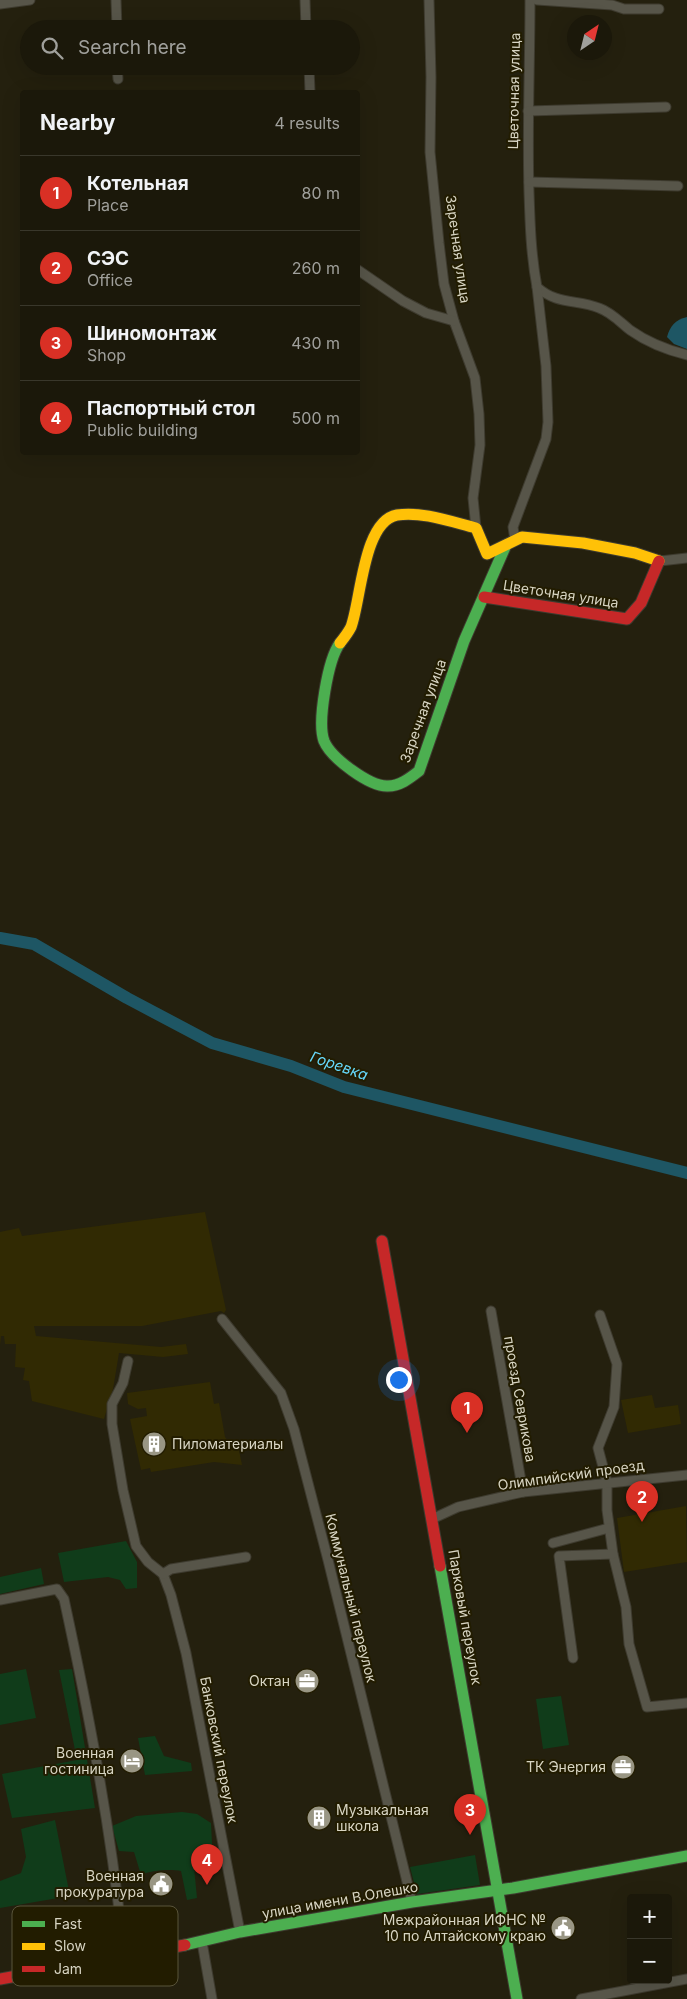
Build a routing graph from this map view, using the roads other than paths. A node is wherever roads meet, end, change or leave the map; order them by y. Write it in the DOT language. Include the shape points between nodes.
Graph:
graph roads {
  1 [pos="30,0"];
  2 [pos="116,0"];
  3 [pos="305,0"];
  4 [pos="429,0"];
  5 [pos="530,0"];
  6 [pos="537,0"];
  7 [pos="0,4"];
  8 [pos="659,9"];
  9 [pos="116,20"];
  10 [pos="306,20"];
  11 [pos="118,75"];
  12 [pos="309,75"];
  13 [pos="118,79"];
  14 [pos="310,90"];
  15 [pos="666,107"];
  16 [pos="528,111"];
  17 [pos="529,182"];
  18 [pos="678,186"];
  19 [pos="360,271"];
  20 [pos="536,287"];
  21 [pos="454,321"];
  22 [pos="687,355"];
  23 [pos="476,528"];
  24 [pos="511,542"];
  25 [pos="687,558"];
  26 [pos="660,561"];
  27 [pos="484,597"];
  28 [pos="382,1242"];
  29 [pos="491,1311"];
  30 [pos="600,1314"];
  31 [pos="222,1319"];
  32 [pos="128,1361"];
  33 [pos="687,1475"];
  34 [pos="607,1482"];
  35 [pos="523,1492"];
  36 [pos="432,1519"];
  37 [pos="609,1528"];
  38 [pos="554,1543"];
  39 [pos="613,1554"];
  40 [pos="246,1557"];
  41 [pos="163,1574"];
  42 [pos="0,1600"];
  43 [pos="573,1658"];
  44 [pos="687,1703"];
  45 [pos="687,1856"];
  46 [pos="498,1890"];
  47 [pos="412,1902"];
  48 [pos="118,1906"];
  49 [pos="240,1932"];
  50 [pos="202,1942"];
  51 [pos="178,1946"];
  52 [pos="687,1979"];
  53 [pos="212,1999"];
  54 [pos="516,1999"];
  55 [pos="581,1999"];
  1 -- 7 [label="street"];
  2 -- 9 [label="street"];
  3 -- 10 [label="street"];
  4 -- 21 [label="street, Заречная улица" via="430,152 444,284"];
  5 -- 16 [label="street, Цветочная улица"];
  6 -- 8 [label="street" via="612,5 624,9"];
  11 -- 13 [label="street"];
  12 -- 14 [label="street"];
  15 -- 16 [label="street"];
  16 -- 17 [label="street, Цветочная улица"];
  17 -- 18 [label="street"];
  17 -- 20 [label="street, Цветочная улица" via="531,256"];
  19 -- 21 [label="street" via="403,301 426,313"];
  20 -- 22 [label="street" via="555,299 596,306 638,336 669,351"];
  20 -- 24 [label="street, Цветочная улица" via="546,366 548,422 546,439 513,527"];
  21 -- 23 [label="street, Заречная улица" via="476,378 480,445 474,486"];
  23 -- 24 [label="street" via="487,554"];
  23 -- 27 [label="street, Заречная улица" via="415,516 393,516 378,528 349,630 335,650 322,732 326,748 373,784 388,787 406,782 419,771 464,641"];
  24 -- 26 [label="street" via="522,537 583,543"];
  24 -- 27 [label="street, Заречная улица"];
  25 -- 26 [label="street"];
  26 -- 27 [label="street, Цветочная улица" via="641,603 627,619"];
  28 -- 36 [label="street, Парковый переулок"];
  29 -- 35 [label="street, проезд Севрикова"];
  30 -- 34 [label="street" via="617,1364 614,1407 598,1448"];
  31 -- 47 [label="street, Коммунальный переулок" via="281,1393 294,1429"];
  32 -- 41 [label="street, Банковский переулок" via="123,1383 112,1404 122,1490 136,1546"];
  33 -- 34 [label="street, Олимпийский проезд"];
  34 -- 35 [label="street, Олимпийский проезд"];
  34 -- 37 [label="street"];
  35 -- 36 [label="street, Олимпийский проезд" via="458,1508"];
  36 -- 46 [label="street, Парковый переулок"];
  37 -- 38 [label="street"];
  37 -- 39 [label="street"];
  39 -- 43 [label="street" via="559,1556"];
  39 -- 44 [label="street" via="626,1607 629,1644 647,1707"];
  40 -- 41 [label="street" via="170,1569"];
  41 -- 49 [label="street, Банковский переулок" via="186,1653"];
  42 -- 48 [label="street" via="57,1589 64,1599"];
  45 -- 46 [label="street, улица имени В.Олешко"];
  46 -- 47 [label="street, улица имени В.Олешко"];
  46 -- 54 [label="street, Парковый переулок"];
  47 -- 49 [label="street, улица имени В.Олешко"];
  49 -- 50 [label="street, улица имени В.Олешко"];
  50 -- 51 [label="street, улица имени В.Олешко"];
  50 -- 53 [label="street"];
  52 -- 55 [label="street"];
}
